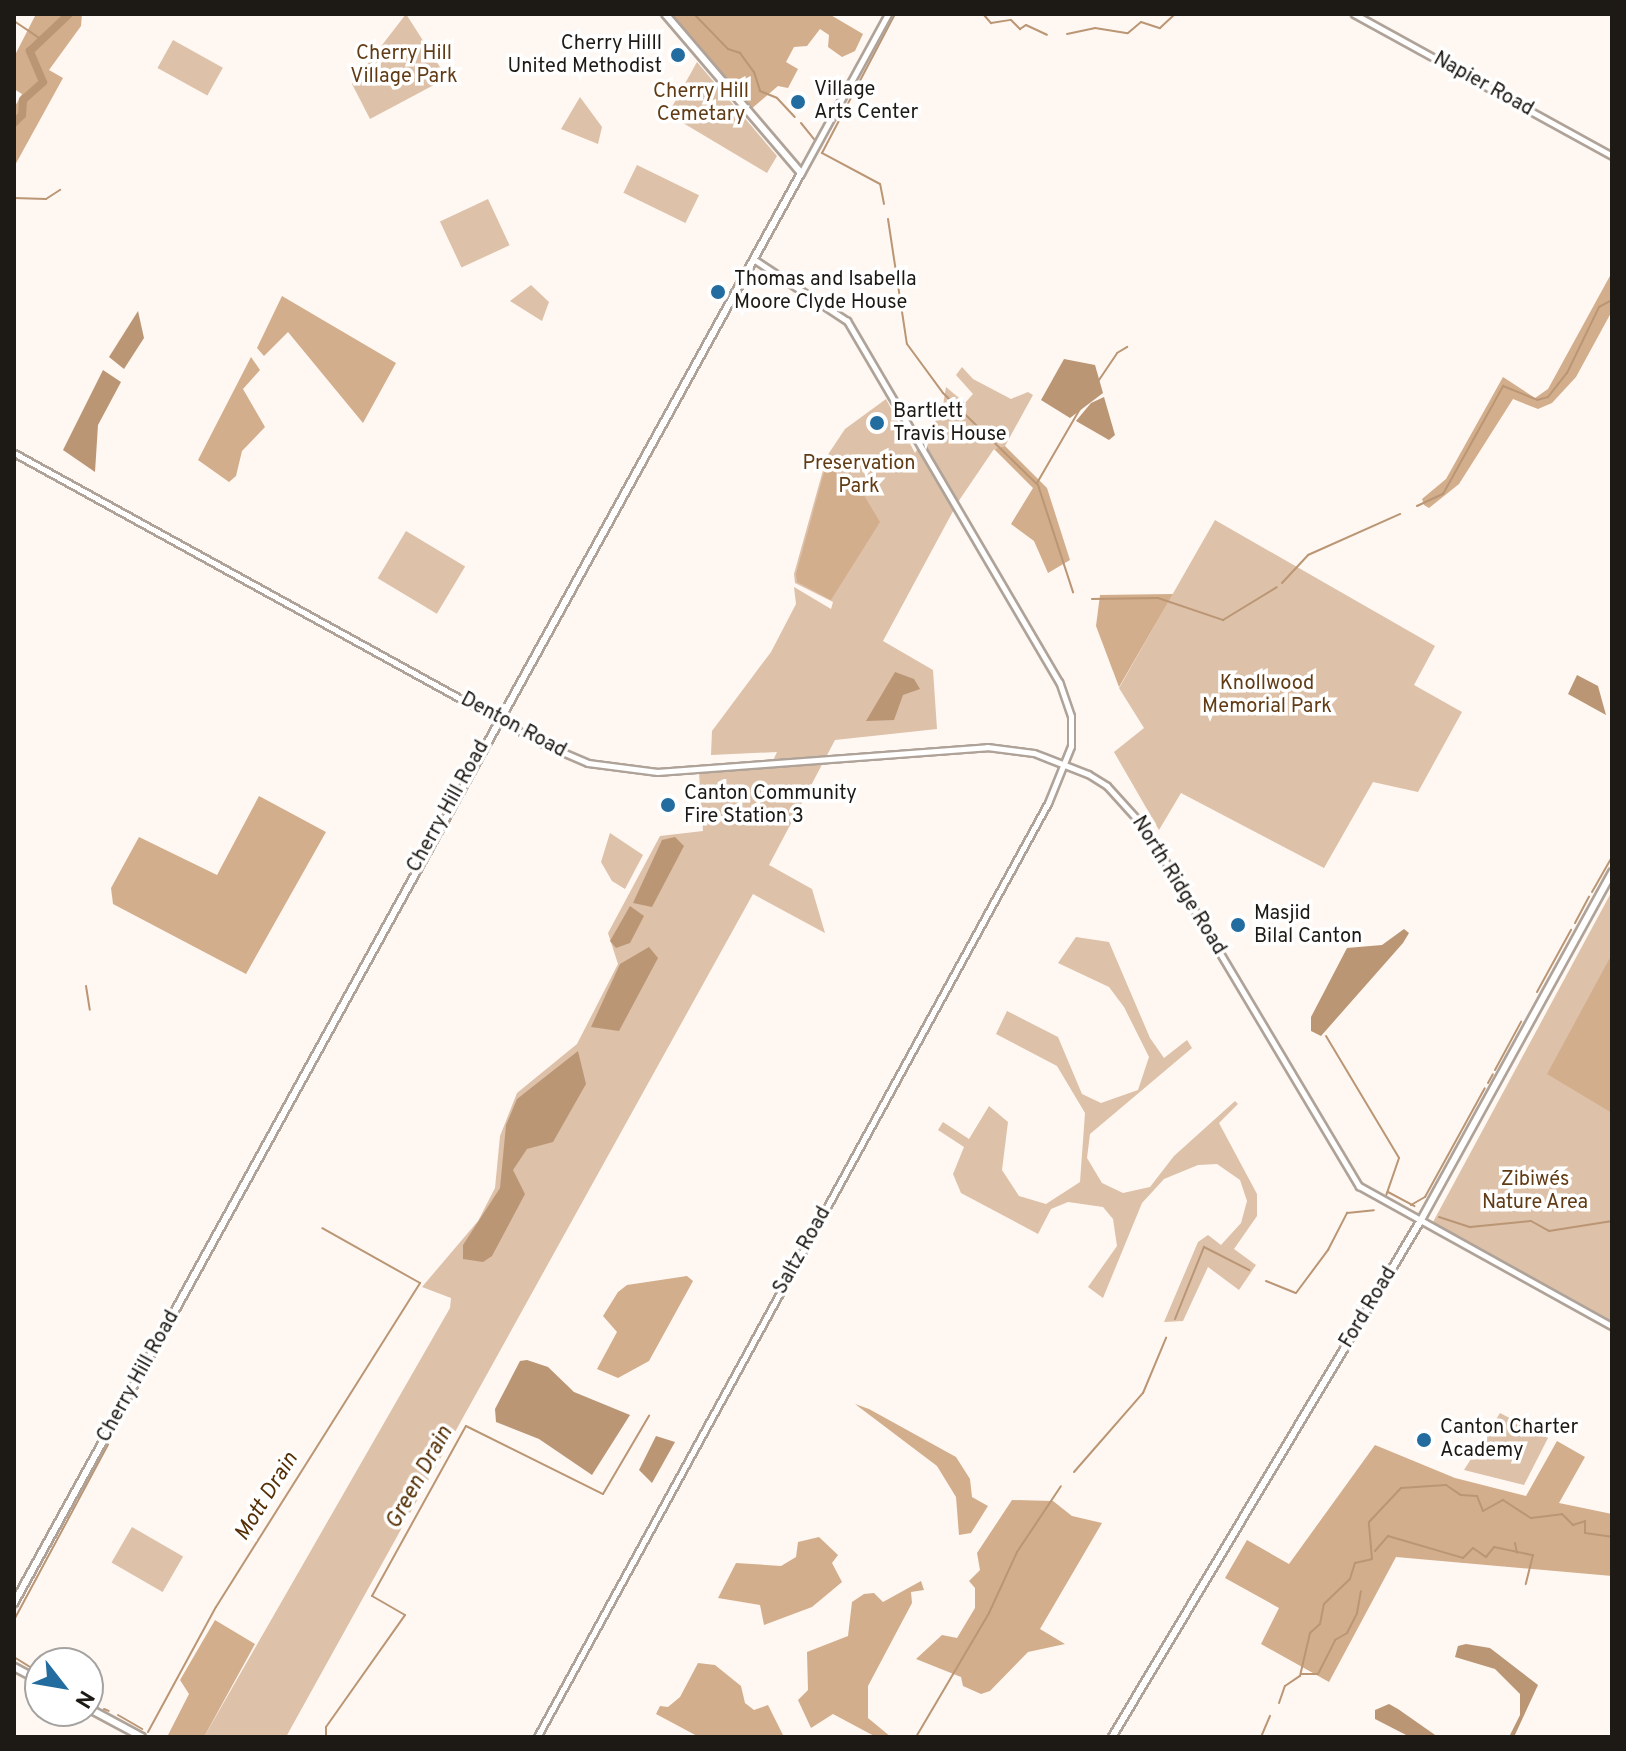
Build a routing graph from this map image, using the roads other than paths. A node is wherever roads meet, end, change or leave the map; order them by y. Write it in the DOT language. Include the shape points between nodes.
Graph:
graph roads {
  1 [pos="665,14"];
  2 [pos="888,14"];
  3 [pos="1354,14"];
  4 [pos="1612,156"];
  5 [pos="801,173"];
  6 [pos="755,260"];
  7 [pos="14,453"];
  8 [pos="498,719"];
  9 [pos="1068,765"];
  10 [pos="1612,872"];
  11 [pos="1421,1220"];
  12 [pos="1612,1326"];
  13 [pos="14,1603"];
  14 [pos="104,1717"];
  15 [pos="142,1737"];
  16 [pos="537,1737"];
  17 [pos="1112,1737"];
  1 -- 5 [label="main road"];
  2 -- 5 [label="street, Cherry Hill Road"];
  3 -- 4 [label="street, Napier Road"];
  5 -- 6 [label="main road, Cherry Hill Road"];
  6 -- 8 [label="main road, Cherry Hill Road"];
  6 -- 9 [label="street" via="847,321 1064,690 1072,726"];
  7 -- 8 [label="street, Denton Road"];
  8 -- 9 [label="street, Denton Road" via="576,759 633,771 975,747 1019,750"];
  8 -- 13 [label="main road, Cherry Hill Road"];
  9 -- 11 [label="street, North Ridge Road" via="1107,786 1146,829 1359,1186"];
  9 -- 16 [label="street, Saltz Road"];
  10 -- 11 [label="main road, Ford Road"];
  11 -- 12 [label="street, North Ridge Road"];
  11 -- 17 [label="main road, Ford Road"];
  14 -- 15 [label="main road"];
}
